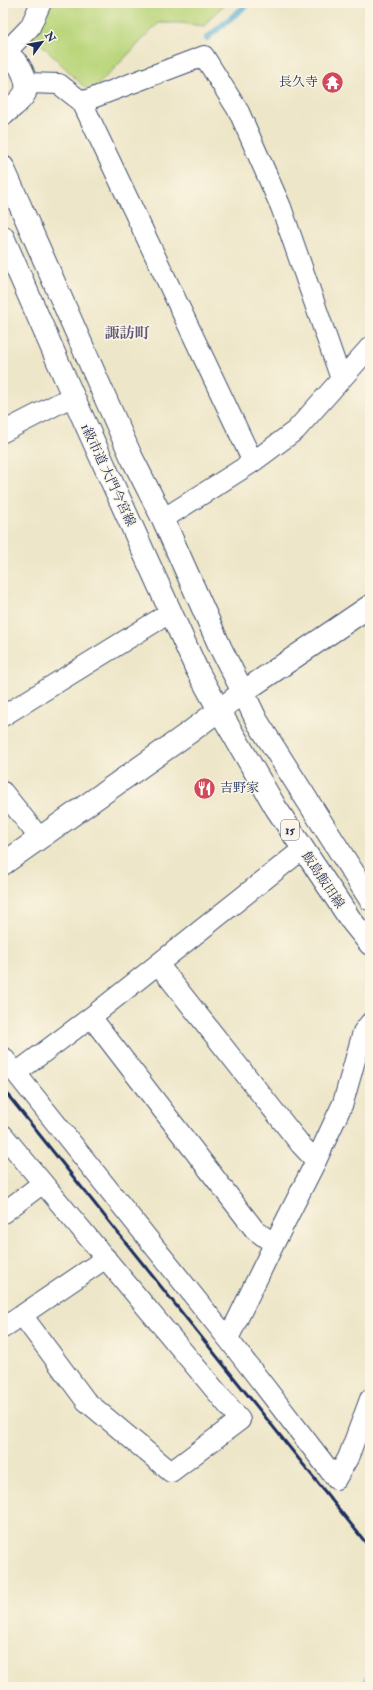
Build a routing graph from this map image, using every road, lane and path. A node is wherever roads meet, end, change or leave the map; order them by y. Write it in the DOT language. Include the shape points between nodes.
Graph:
graph roads {
  1 [pos="41,3"];
  2 [pos="3,56"];
  3 [pos="26,83"];
  4 [pos="82,102"];
  5 [pos="3,115"];
  6 [pos="3,167"];
  7 [pos="3,237"];
  8 [pos="370,347"];
  9 [pos="341,379"];
  10 [pos="73,396"];
  11 [pos="3,432"];
  12 [pos="253,462"];
  13 [pos="163,519"];
  14 [pos="370,606"];
  15 [pos="171,612"];
  16 [pos="243,692"];
  17 [pos="219,710"];
  18 [pos="3,716"];
  19 [pos="3,792"];
  20 [pos="39,837"];
  21 [pos="303,849"];
  22 [pos="3,864"];
  23 [pos="370,899"];
  24 [pos="370,944"];
  25 [pos="158,964"];
  26 [pos="91,1017"];
  27 [pos="370,1022"];
  28 [pos="3,1056"];
  29 [pos="16,1073"];
  30 [pos="3,1135"];
  31 [pos="316,1161"];
  32 [pos="43,1183"];
  33 [pos="3,1213"];
  34 [pos="274,1244"];
  35 [pos="106,1258"];
  36 [pos="22,1315"];
  37 [pos="3,1328"];
  38 [pos="228,1339"];
  39 [pos="370,1399"];
  1 -- 2 [label="street" via="30,27"];
  2 -- 3 [label="street" via="15,62"];
  3 -- 4 [label="street" via="59,84"];
  3 -- 5 [label="street" via="26,92 18,103"];
  4 -- 9 [label="street" via="204,56 239,112 281,208"];
  4 -- 12 [label="street"];
  6 -- 13 [label="street" via="131,456"];
  7 -- 10 [label="street, 1級市道 大門今宮線"];
  8 -- 9 [label="street"];
  9 -- 12 [label="street" via="296,430"];
  10 -- 11 [label="street"];
  10 -- 15 [label="street, 1級市道 大門今宮線"];
  12 -- 13 [label="street"];
  13 -- 16 [label="street"];
  14 -- 16 [label="street"];
  15 -- 17 [label="street, 1級市道 大門今宮線" via="196,668"];
  15 -- 18 [label="street"];
  16 -- 17 [label="street"];
  16 -- 23 [label="street, 15" via="256,721"];
  17 -- 20 [label="street"];
  17 -- 21 [label="street, 飯島飯田線 / 15"];
  19 -- 20 [label="street"];
  20 -- 22 [label="street"];
  21 -- 24 [label="street, 飯島飯田線 / 15"];
  21 -- 25 [label="street"];
  25 -- 26 [label="street"];
  25 -- 31 [label="street" via="301,1146"];
  26 -- 29 [label="street"];
  26 -- 34 [label="street" via="255,1230"];
  27 -- 31 [label="street" via="363,1032 343,1103"];
  28 -- 29 [label="street"];
  29 -- 38 [label="street"];
  30 -- 32 [label="street"];
  31 -- 34 [label="street"];
  32 -- 33 [label="street"];
  32 -- 35 [label="street"];
  34 -- 38 [label="street"];
  35 -- 36 [label="street"];
  35 -- 36 [label="street" via="240,1420 171,1472 86,1401"];
  36 -- 37 [label="street"];
  38 -- 39 [label="street" via="336,1479 348,1458"];
}
